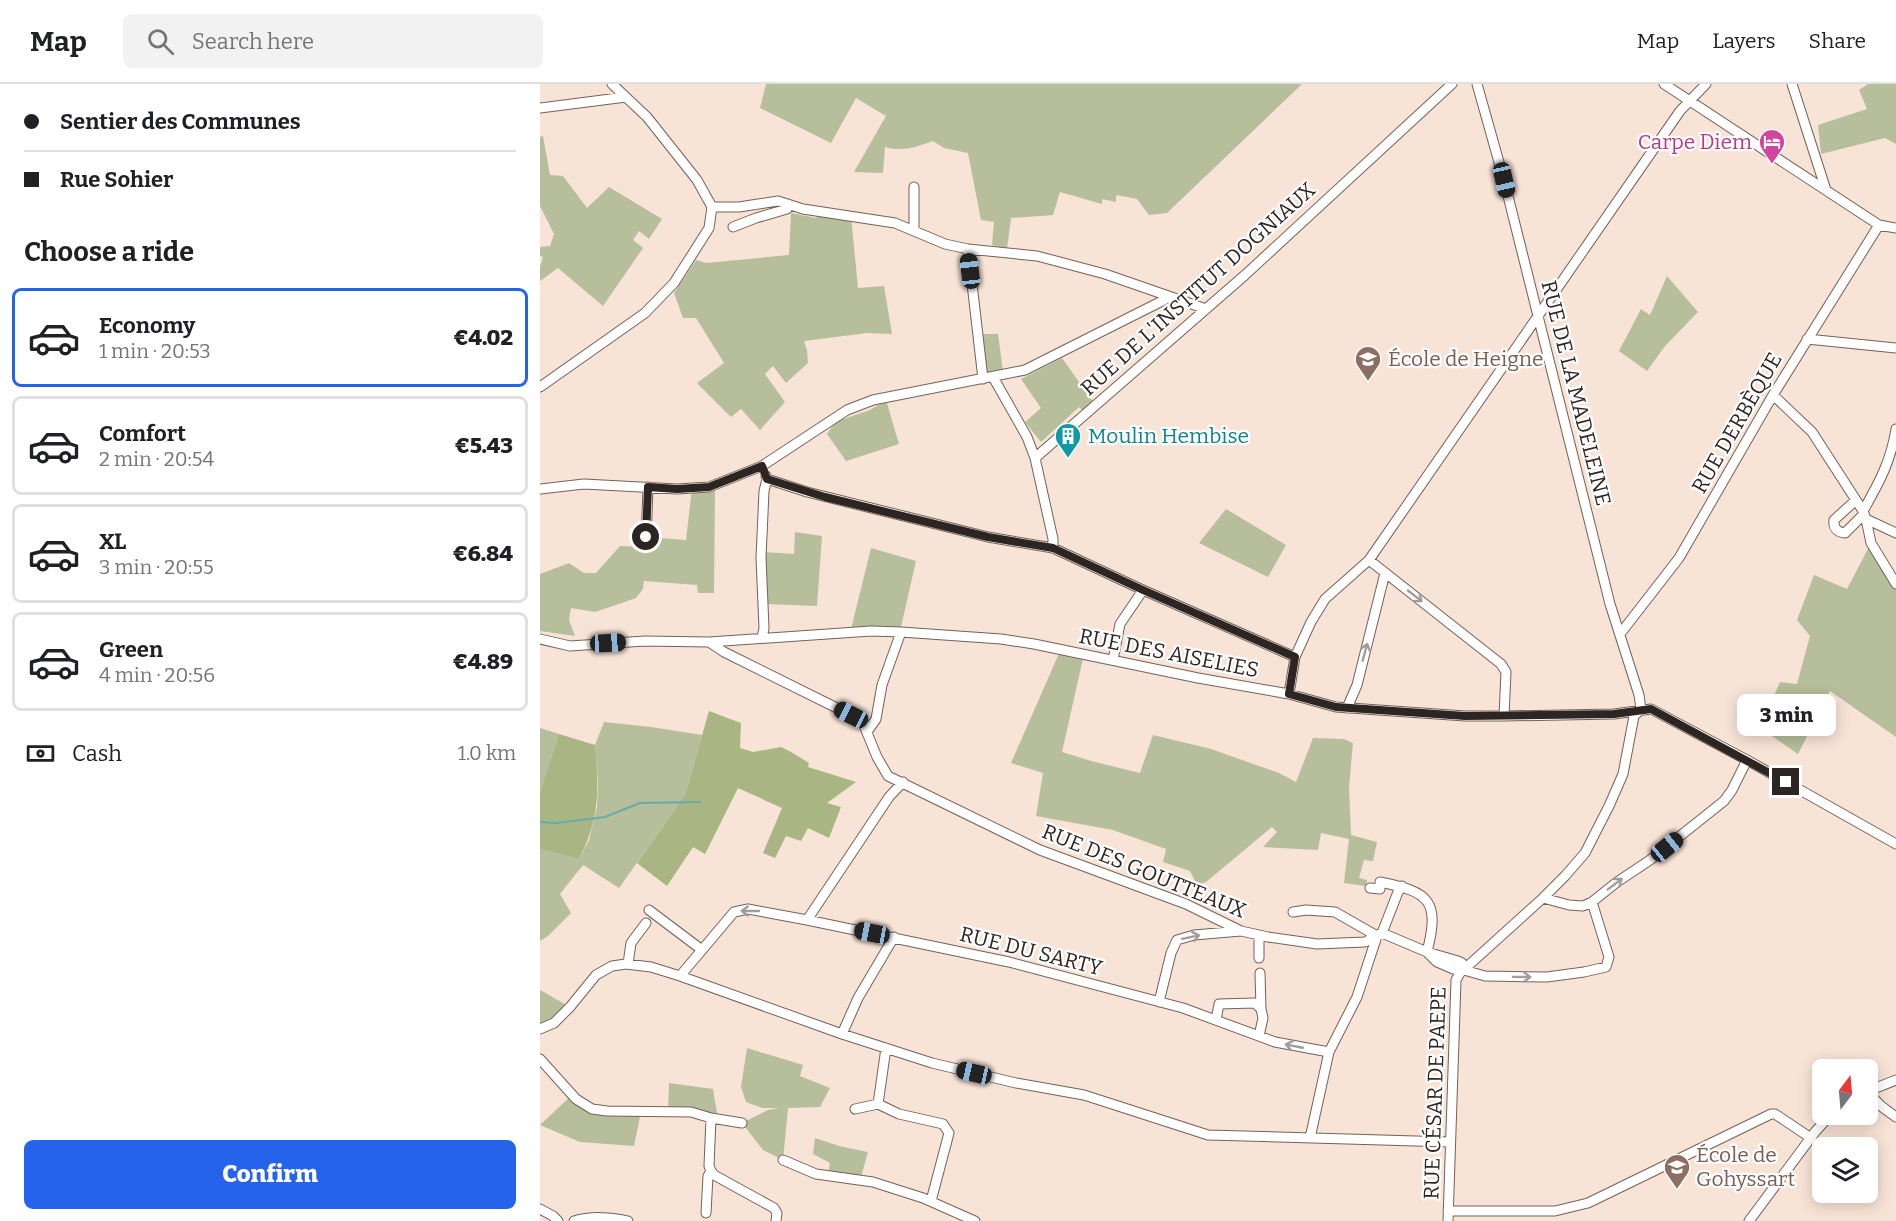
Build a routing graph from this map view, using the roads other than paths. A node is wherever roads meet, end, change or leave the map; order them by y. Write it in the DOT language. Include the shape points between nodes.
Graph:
graph roads {
  1 [pos="612,84"];
  2 [pos="1452,84"];
  3 [pos="1477,84"];
  4 [pos="1664,84"];
  5 [pos="1706,84"];
  6 [pos="1792,84"];
  7 [pos="626,97"];
  8 [pos="1691,102"];
  9 [pos="540,108"];
  10 [pos="914,187"];
  11 [pos="1826,190"];
  12 [pos="788,204"];
  13 [pos="712,207"];
  14 [pos="1879,225"];
  15 [pos="733,227"];
  16 [pos="1896,228"];
  17 [pos="914,230"];
  18 [pos="968,249"];
  19 [pos="1170,297"];
  20 [pos="1206,309"];
  21 [pos="1538,317"];
  22 [pos="1808,339"];
  23 [pos="1896,348"];
  24 [pos="988,378"];
  25 [pos="540,387"];
  26 [pos="1773,395"];
  27 [pos="1896,429"];
  28 [pos="1035,458"];
  29 [pos="762,466"];
  30 [pos="767,479"];
  31 [pos="648,487"];
  32 [pos="540,489"];
  33 [pos="1856,500"];
  34 [pos="1864,515"];
  35 [pos="1896,533"];
  36 [pos="645,542"];
  37 [pos="1053,548"];
  38 [pos="1369,560"];
  39 [pos="1385,573"];
  40 [pos="1896,584"];
  41 [pos="1143,590"];
  42 [pos="901,632"];
  43 [pos="1620,634"];
  44 [pos="762,638"];
  45 [pos="540,639"];
  46 [pos="709,642"];
  47 [pos="1295,657"];
  48 [pos="1113,660"];
  49 [pos="1289,694"];
  50 [pos="1347,708"];
  51 [pos="1641,709"];
  52 [pos="1504,716"];
  53 [pos="867,732"];
  54 [pos="1747,760"];
  55 [pos="903,782"];
  56 [pos="1896,844"];
  57 [pos="1402,886"];
  58 [pos="1370,888"];
  59 [pos="1544,898"];
  60 [pos="1592,902"];
  61 [pos="649,910"];
  62 [pos="1293,912"];
  63 [pos="807,920"];
  64 [pos="646,922"];
  65 [pos="1241,931"];
  66 [pos="1259,935"];
  67 [pos="1380,935"];
  68 [pos="894,937"];
  69 [pos="702,950"];
  70 [pos="1427,952"];
  71 [pos="1259,958"];
  72 [pos="628,964"];
  73 [pos="1464,970"];
  74 [pos="1260,973"];
  75 [pos="680,976"];
  76 [pos="1159,1002"];
  77 [pos="1262,1009"];
  78 [pos="1216,1020"];
  79 [pos="540,1029"];
  80 [pos="842,1034"];
  81 [pos="1259,1036"];
  82 [pos="886,1048"];
  83 [pos="1329,1052"];
  84 [pos="540,1059"];
  85 [pos="1896,1080"];
  86 [pos="1878,1088"];
  87 [pos="878,1104"];
  88 [pos="1878,1104"];
  89 [pos="855,1109"];
  90 [pos="1896,1117"];
  91 [pos="711,1118"];
  92 [pos="742,1123"];
  93 [pos="1822,1125"];
  94 [pos="1310,1138"];
  95 [pos="1811,1138"];
  96 [pos="1450,1142"];
  97 [pos="783,1160"];
  98 [pos="711,1171"];
  99 [pos="931,1201"];
  100 [pos="540,1209"];
  101 [pos="706,1213"];
  102 [pos="1448,1216"];
  103 [pos="558,1221"];
  104 [pos="574,1221"];
  105 [pos="628,1221"];
  106 [pos="777,1221"];
  107 [pos="975,1221"];
  108 [pos="1749,1221"];
  1 -- 7 [label="street"];
  2 -- 20 [label="street, RUE DE L'INSTITUT DOGNIAUX"];
  3 -- 21 [label="street, RUE DE LA MADELEINE"];
  4 -- 8 [label="street"];
  5 -- 8 [label="street"];
  6 -- 11 [label="street"];
  7 -- 9 [label="street"];
  7 -- 13 [label="street" via="697,180"];
  8 -- 11 [label="street"];
  8 -- 21 [label="street" via="1680,111"];
  10 -- 17 [label="street"];
  11 -- 14 [label="street"];
  12 -- 13 [label="street" via="778,201"];
  12 -- 15 [label="street" via="787,209"];
  12 -- 17 [label="street" via="895,223"];
  13 -- 25 [label="street" via="710,224 698,249 674,283 645,313"];
  14 -- 16 [label="street"];
  14 -- 22 [label="street, RUE DERBÈQUE"];
  17 -- 18 [label="street"];
  18 -- 19 [label="street" via="1041,257"];
  18 -- 24 [label="street"];
  19 -- 20 [label="street"];
  19 -- 24 [label="street" via="1025,370"];
  20 -- 28 [label="street, RUE DE L'INSTITUT DOGNIAUX"];
  21 -- 38 [label="street"];
  21 -- 43 [label="street, RUE DE LA MADELEINE"];
  22 -- 23 [label="street"];
  22 -- 26 [label="street, RUE DERBÈQUE"];
  24 -- 28 [label="street" via="1027,437"];
  24 -- 29 [label="street" via="873,400 847,410"];
  26 -- 33 [label="street" via="1812,432"];
  26 -- 43 [label="street, RUE DERBÈQUE" via="1679,558"];
  27 -- 34 [label="street" via="1893,451"];
  28 -- 37 [label="street"];
  29 -- 30 [label="street"];
  29 -- 31 [label="street" via="709,487"];
  30 -- 37 [label="street" via="964,531"];
  30 -- 44 [label="street" via="761,558"];
  31 -- 32 [label="street" via="584,484"];
  31 -- 36 [label="street"];
  33 -- 34 [label="street"];
  33 -- 34 [label="street" via="1834,520 1836,529 1845,533"];
  34 -- 35 [label="street"];
  34 -- 40 [label="street" via="1871,543"];
  37 -- 41 [label="street"];
  38 -- 39 [label="street"];
  38 -- 47 [label="street" via="1324,599"];
  50 -- 39 [label="street, one-way" via="1357,685"];
  39 -- 52 [label="street, one-way" via="1501,663 1506,672"];
  41 -- 47 [label="street"];
  41 -- 48 [label="street" via="1120,624"];
  42 -- 44 [label="street, RUE DES AISELIES"];
  42 -- 48 [label="street, RUE DES AISELIES" via="1001,639"];
  42 -- 53 [label="street" via="882,685 876,719"];
  43 -- 51 [label="street, RUE DE LA MADELEINE"];
  44 -- 46 [label="street, RUE DES AISELIES"];
  45 -- 46 [label="street, RUE DES AISELIES" via="570,646"];
  46 -- 53 [label="street" via="851,715 863,723"];
  47 -- 49 [label="street"];
  48 -- 49 [label="street, RUE DES AISELIES"];
  49 -- 50 [label="street, RUE DES AISELIES"];
  50 -- 52 [label="street, RUE DES AISELIES"];
  51 -- 52 [label="street, RUE DES AISELIES" via="1614,714"];
  51 -- 54 [label="street" via="1663,714"];
  51 -- 59 [label="street, RUE CÉSAR DE PAEPE" via="1634,716 1623,774 1594,837 1580,859"];
  53 -- 55 [label="street, RUE DES GOUTTEAUX" via="888,776"];
  54 -- 56 [label="street"];
  60 -- 54 [label="street, one-way" via="1724,801"];
  55 -- 63 [label="street"];
  55 -- 65 [label="street, RUE DES GOUTTEAUX" via="1040,850 1186,904"];
  57 -- 58 [label="street" via="1380,882 1380,889"];
  57 -- 67 [label="street"];
  57 -- 70 [label="street" via="1430,904 1433,916"];
  59 -- 60 [label="street" via="1569,905"];
  59 -- 73 [label="street, RUE CÉSAR DE PAEPE"];
  73 -- 60 [label="street, one-way" via="1485,976 1528,978 1606,967 1609,957"];
  61 -- 69 [label="street"];
  62 -- 67 [label="street" via="1335,912"];
  63 -- 68 [label="street, RUE DU SARTY"];
  63 -- 69 [label="street, RUE DU SARTY, one-way" via="748,909 734,912"];
  64 -- 72 [label="street" via="632,944"];
  65 -- 66 [label="street, RUE DES GOUTTEAUX"];
  76 -- 65 [label="street, one-way" via="1178,940"];
  66 -- 67 [label="street, RUE DES GOUTTEAUX" via="1317,944 1365,942"];
  66 -- 71 [label="street"];
  67 -- 70 [label="street"];
  67 -- 83 [label="street" via="1357,997"];
  68 -- 76 [label="street, RUE DU SARTY" via="1009,962"];
  68 -- 80 [label="street"];
  69 -- 75 [label="street, RUE DU SARTY"];
  70 -- 73 [label="street" via="1458,960"];
  72 -- 75 [label="street"];
  72 -- 79 [label="street" via="612,966 596,975 554,1023"];
  73 -- 96 [label="street, RUE CÉSAR DE PAEPE" via="1455,988"];
  74 -- 77 [label="street"];
  75 -- 80 [label="street"];
  76 -- 78 [label="street, RUE DU SARTY"];
  77 -- 78 [label="street" via="1255,1003 1219,1004"];
  77 -- 81 [label="street"];
  78 -- 81 [label="street, RUE DU SARTY"];
  80 -- 82 [label="street"];
  83 -- 81 [label="street, RUE DU SARTY, one-way"];
  82 -- 87 [label="street"];
  82 -- 94 [label="street" via="995,1078 1084,1095 1208,1135"];
  83 -- 94 [label="street"];
  84 -- 91 [label="street" via="576,1099 592,1109 691,1112"];
  85 -- 86 [label="street"];
  87 -- 89 [label="street"];
  87 -- 99 [label="street" via="899,1114 943,1124 949,1133"];
  88 -- 90 [label="street"];
  91 -- 92 [label="street"];
  91 -- 98 [label="street"];
  93 -- 95 [label="street"];
  94 -- 96 [label="street"];
  95 -- 102 [label="street" via="1775,1113 1588,1203 1555,1211"];
  95 -- 108 [label="street"];
  96 -- 102 [label="street, RUE CÉSAR DE PAEPE"];
  97 -- 99 [label="street" via="816,1174 873,1182"];
  98 -- 101 [label="street"];
  98 -- 106 [label="street" via="774,1208"];
  99 -- 107 [label="street"];
  100 -- 103 [label="street"];
  104 -- 105 [label="street"];
}
